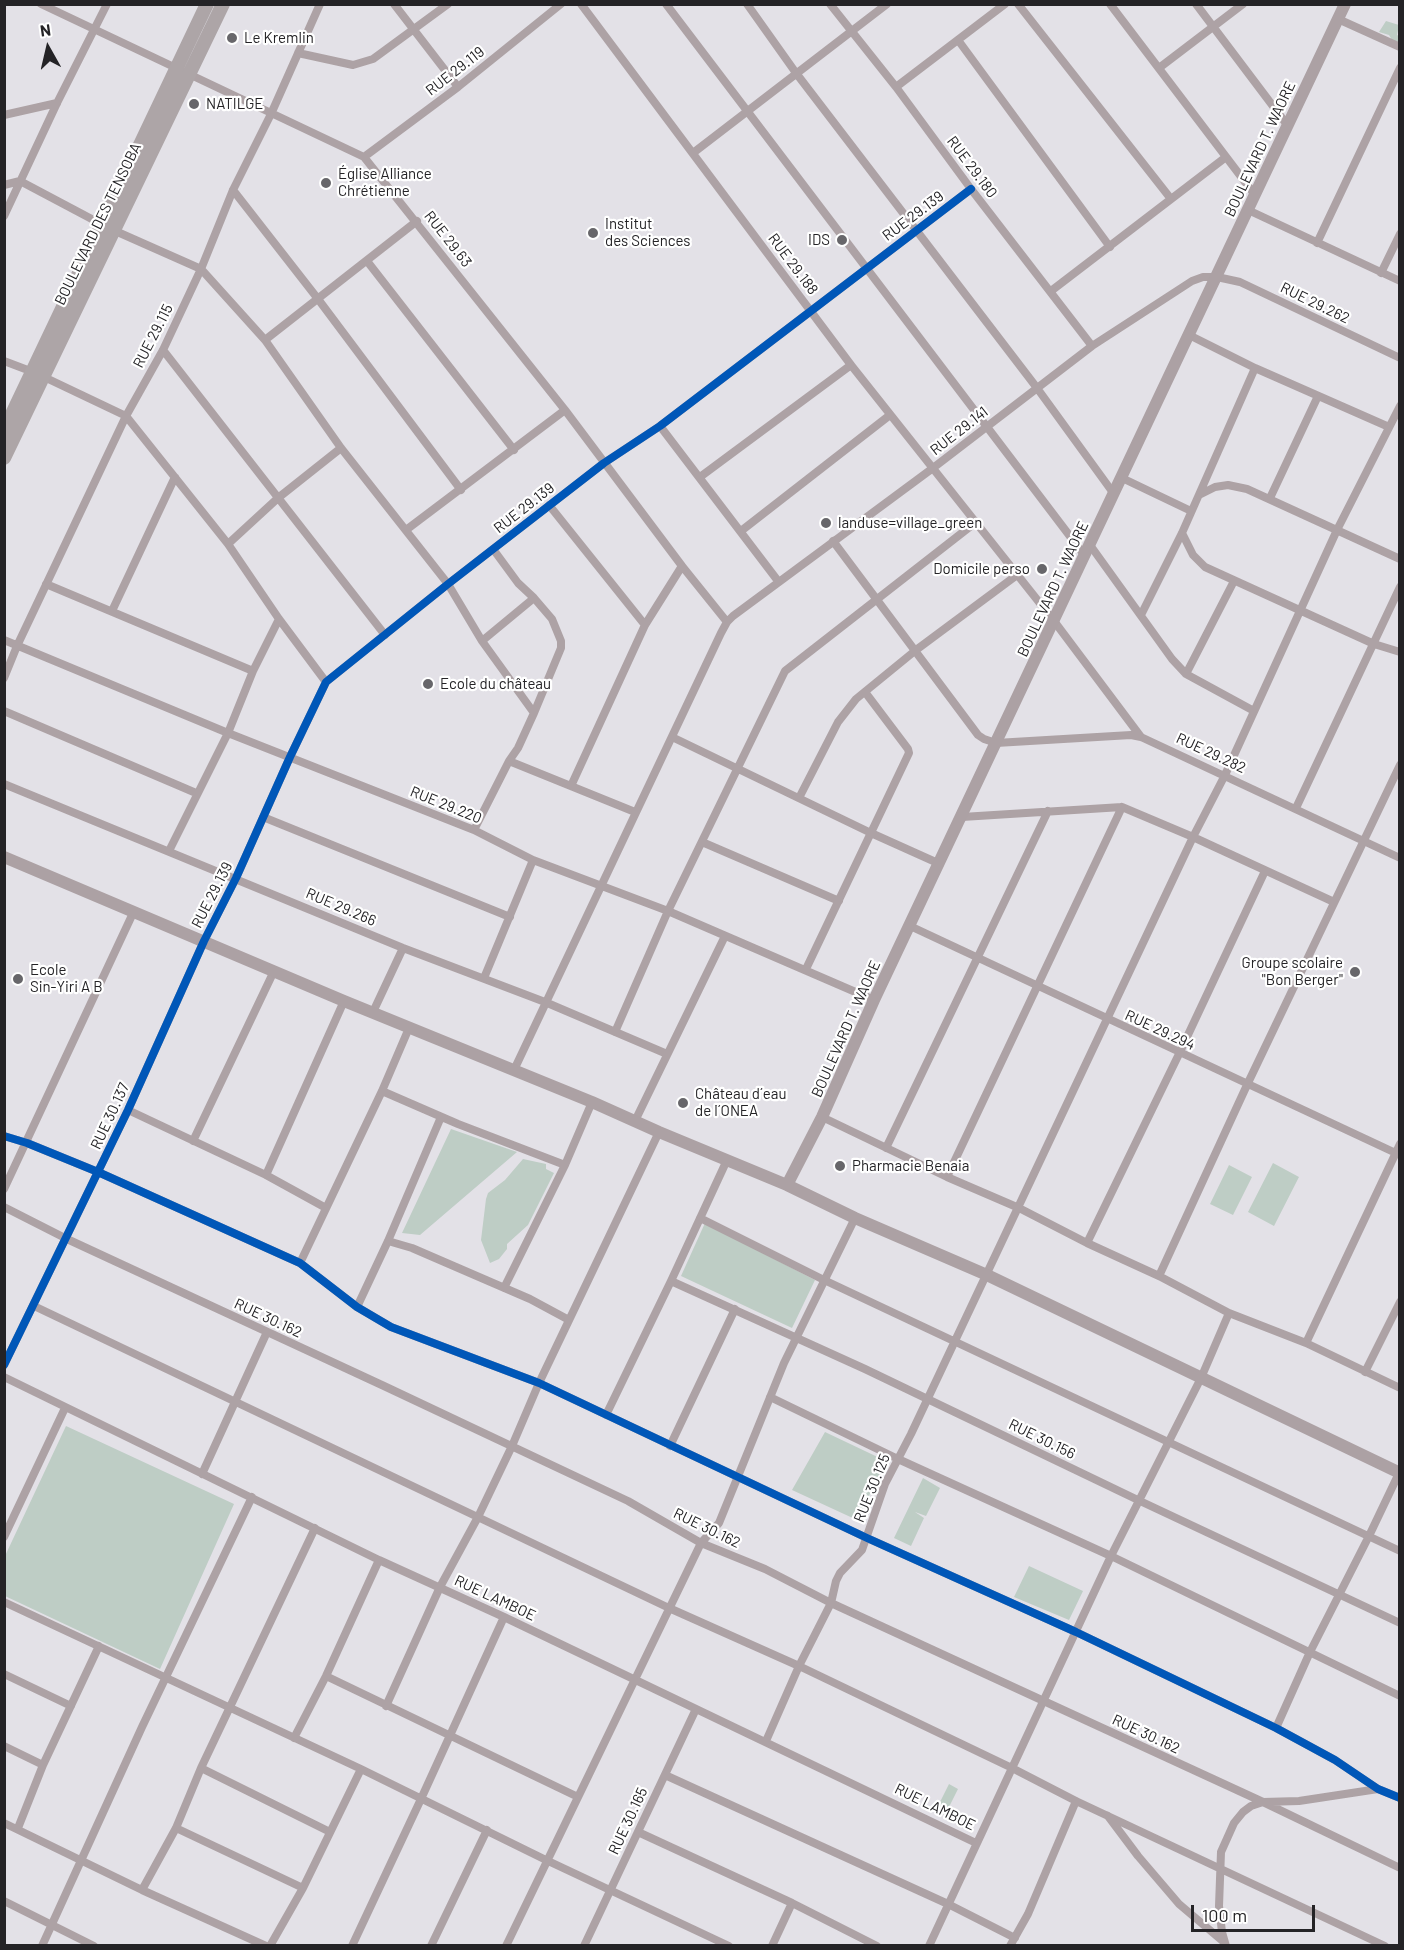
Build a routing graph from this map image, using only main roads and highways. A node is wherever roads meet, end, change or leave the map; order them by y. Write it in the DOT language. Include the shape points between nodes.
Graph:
graph roads {
  1 [pos="207,4"];
  2 [pos="223,4"];
  3 [pos="183,72"];
  4 [pos="38,375"];
  5 [pos="4,431"];
  6 [pos="4,458"];
  1 -- 3 [label="main road, BOULEVARD DES TENSOBA"];
  2 -- 3 [label="main road, BOULEVARD DES TENSOBA"];
  3 -- 4 [label="main road, BOULEVARD DES TENSOBA"];
  4 -- 5 [label="main road, BOULEVARD DES TENSOBA"];
  4 -- 6 [label="main road, BOULEVARD DES TENSOBA"];
}
